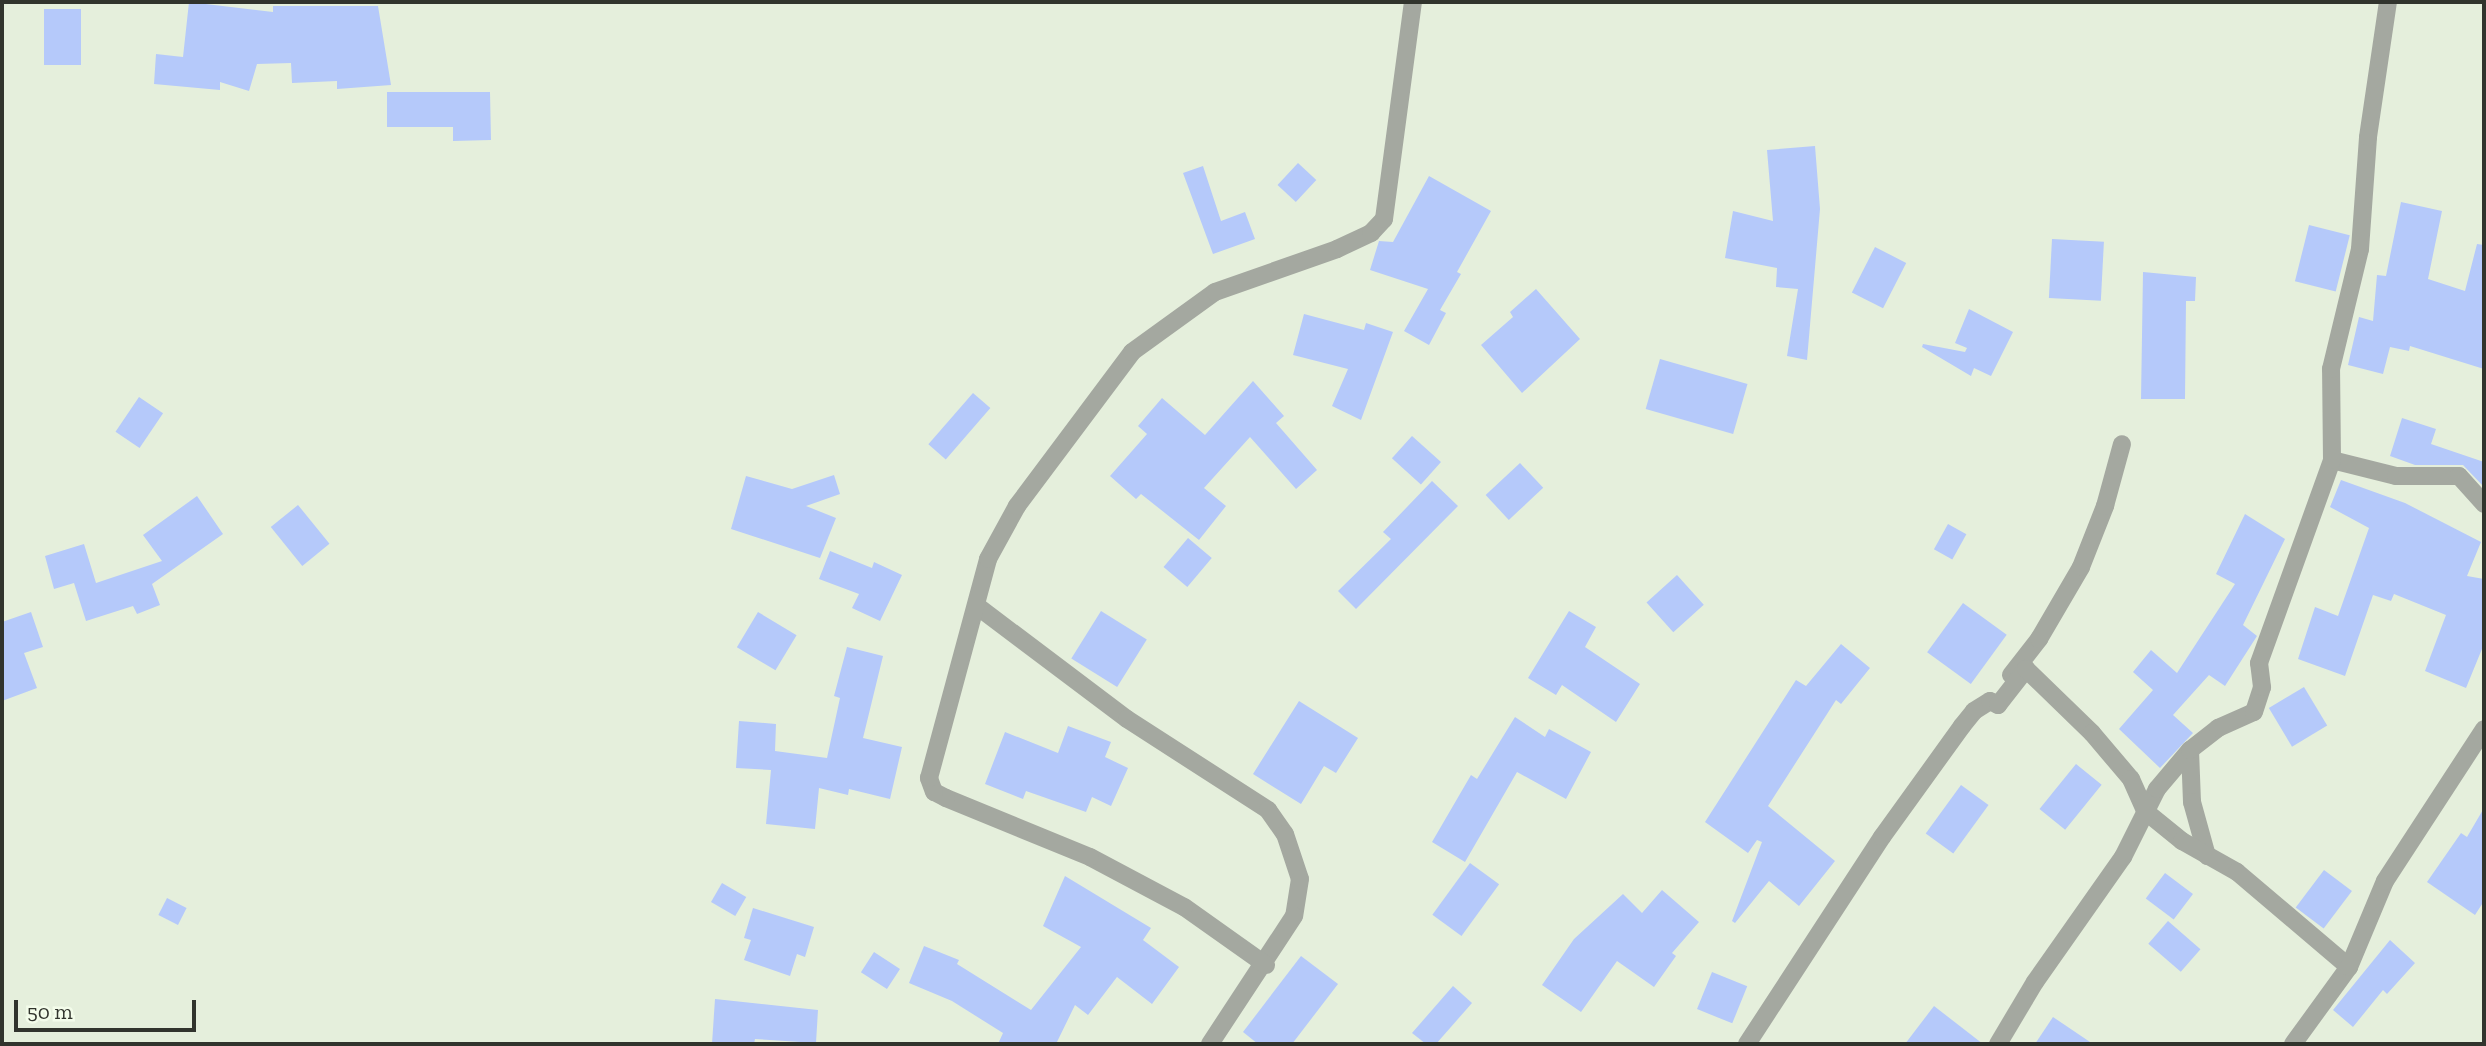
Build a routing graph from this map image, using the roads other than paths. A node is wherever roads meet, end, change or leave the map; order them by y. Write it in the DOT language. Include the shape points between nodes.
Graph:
graph roads {
  1 [pos="1413,2"];
  2 [pos="2388,2"];
  3 [pos="2122,444"];
  4 [pos="2332,460"];
  5 [pos="2484,504"];
  6 [pos="977,606"];
  7 [pos="1990,701"];
  8 [pos="2484,729"];
  9 [pos="2190,750"];
  10 [pos="2145,811"];
  11 [pos="2207,856"];
  12 [pos="1266,965"];
  13 [pos="2349,968"];
  14 [pos="1210,1044"];
  15 [pos="1747,1044"];
  16 [pos="1998,1044"];
  17 [pos="2292,1044"];
  1 -- 6 [label="street" via="1384,219 1371,233 1337,249 1215,292 1132,352 1017,506 988,559"];
  2 -- 4 [label="street" via="2368,137 2360,249 2331,369"];
  3 -- 7 [label="street" via="2081,567 2039,639"];
  4 -- 5 [label="street" via="2396,476 2459,476"];
  4 -- 9 [label="street" via="2259,663 2262,687 2254,712 2218,728"];
  6 -- 12 [label="street" via="1127,719 1268,810 1285,834 1300,879 1294,916"];
  6 -- 12 [label="street" via="929,778 934,792 1102,863 1184,907"];
  7 -- 10 [label="street" via="1998,705 2026,669 2092,733 2131,779"];
  7 -- 15 [label="street" via="1974,711 1882,836"];
  8 -- 13 [label="street" via="2385,881"];
  9 -- 10 [label="street"];
  9 -- 11 [label="street" via="2192,802"];
  10 -- 11 [label="street"];
  10 -- 16 [label="street" via="2123,858 2035,982"];
  11 -- 13 [label="street" via="2237,872"];
  12 -- 14 [label="street"];
  13 -- 17 [label="street"];
}
